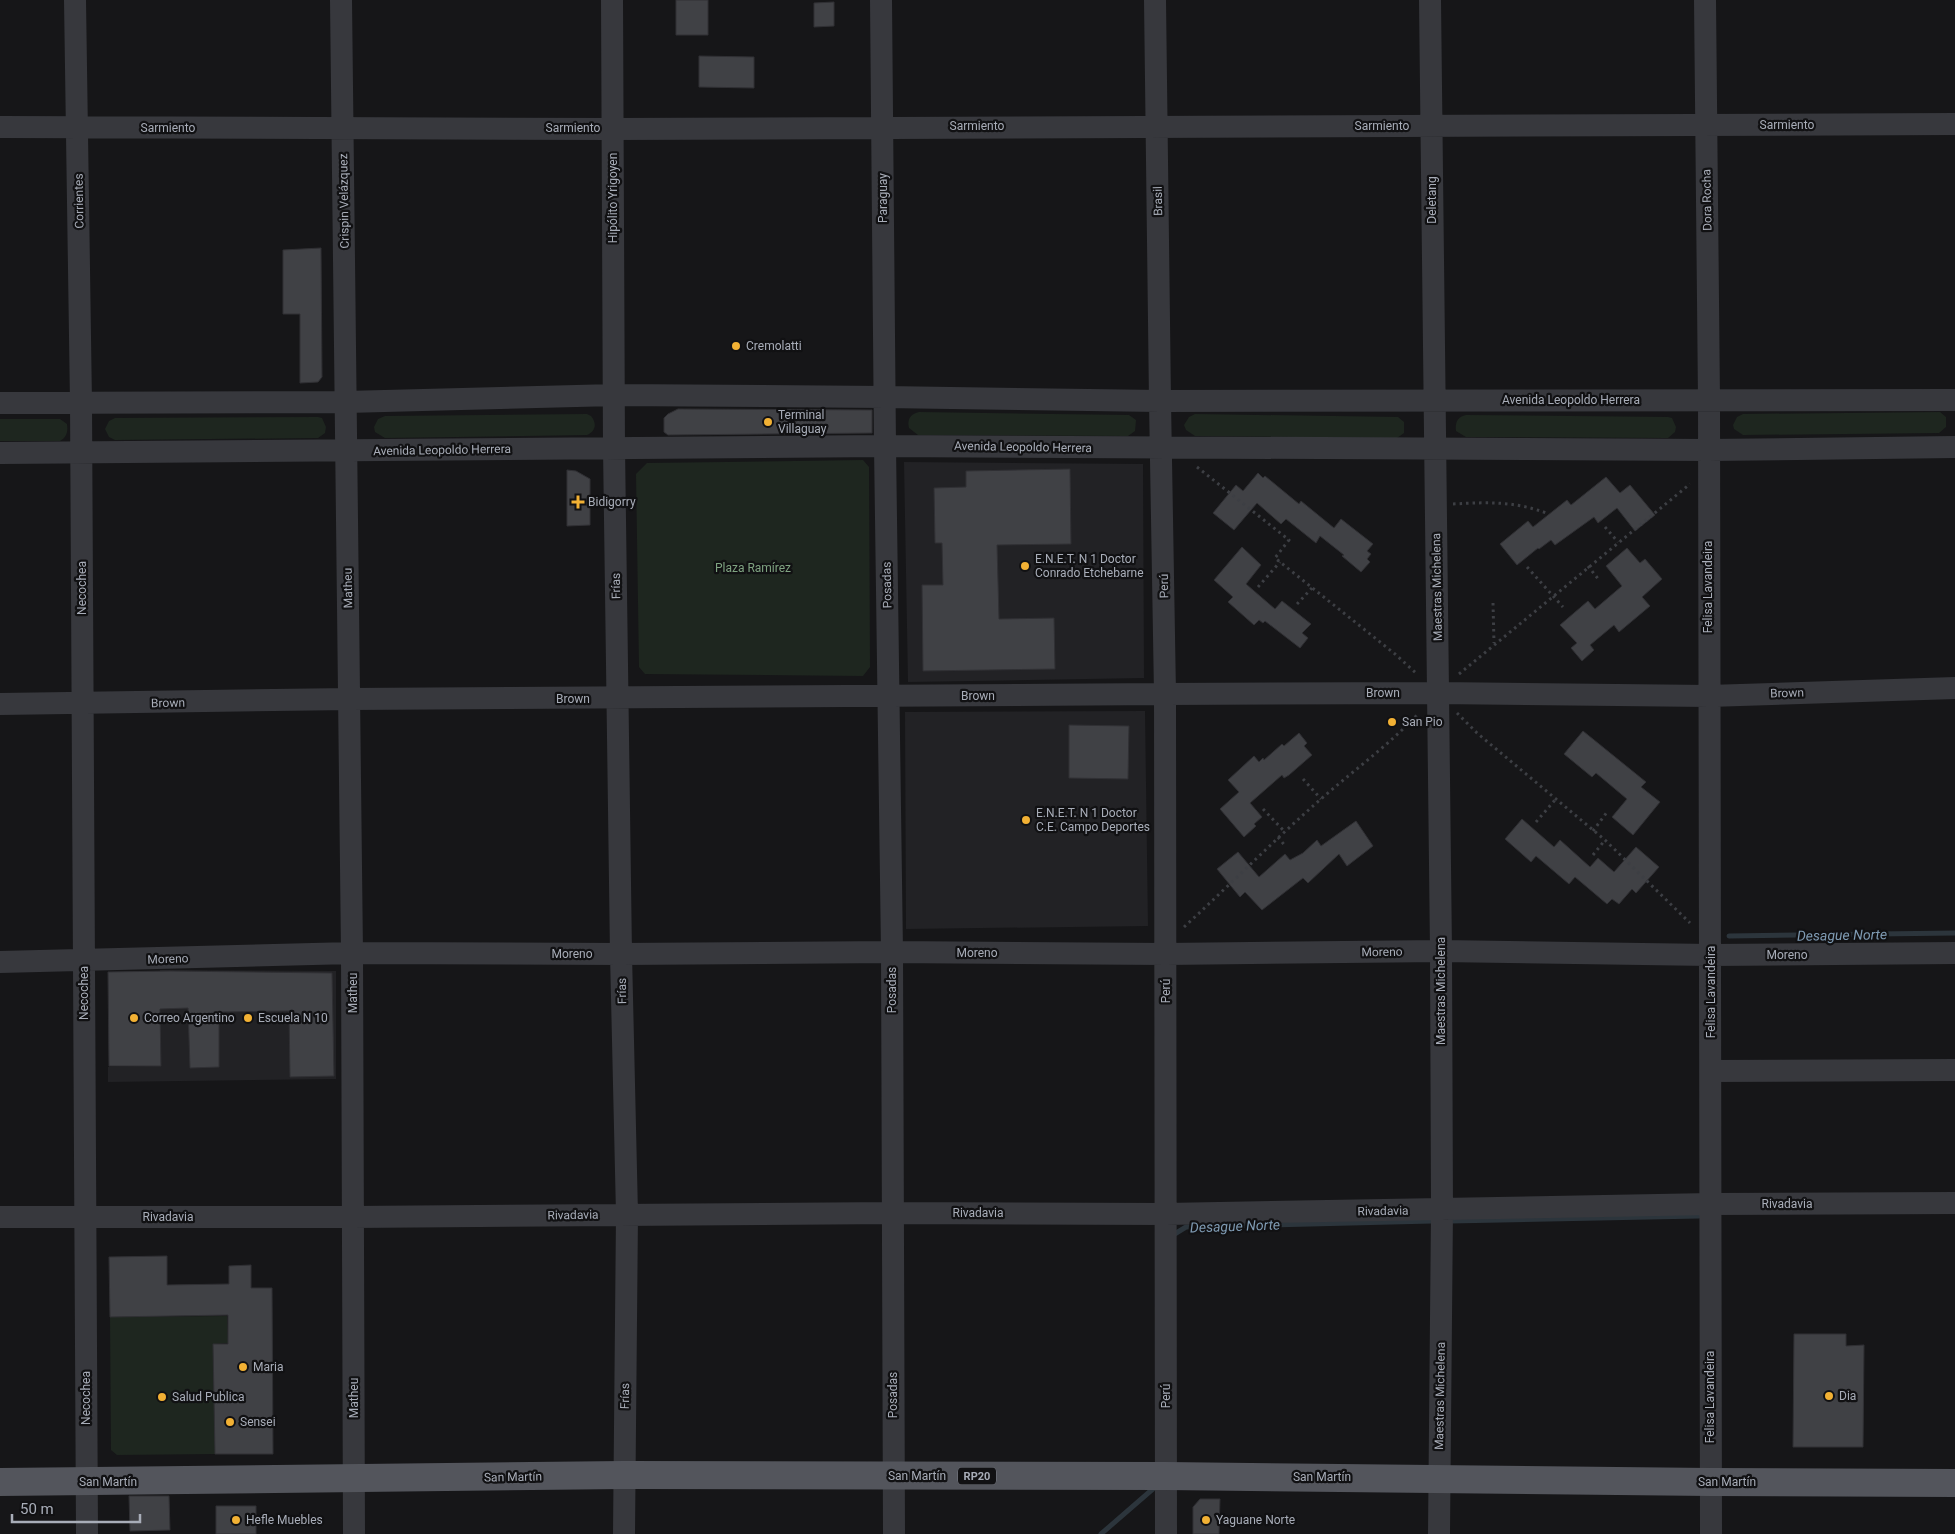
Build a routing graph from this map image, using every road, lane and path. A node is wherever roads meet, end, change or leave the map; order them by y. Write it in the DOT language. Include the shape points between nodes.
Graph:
graph roads {
  1 [pos="75,0"];
  2 [pos="341,0"];
  3 [pos="612,0"];
  4 [pos="881,0"];
  5 [pos="1155,0"];
  6 [pos="1430,0"];
  7 [pos="1704,0"];
  8 [pos="1955,124"];
  9 [pos="1157,126"];
  10 [pos="1432,126"];
  11 [pos="1706,126"];
  12 [pos="0,127"];
  13 [pos="882,127"];
  14 [pos="78,128"];
  15 [pos="343,128"];
  16 [pos="613,129"];
  17 [pos="615,395"];
  18 [pos="884,397"];
  19 [pos="1434,400"];
  20 [pos="1709,400"];
  21 [pos="1955,400"];
  22 [pos="1160,401"];
  23 [pos="346,402"];
  24 [pos="0,403"];
  25 [pos="82,403"];
  26 [pos="885,446"];
  27 [pos="614,447"];
  28 [pos="1169,448"];
  29 [pos="1955,448"];
  30 [pos="1434,449"];
  31 [pos="346,451"];
  32 [pos="81,452"];
  33 [pos="0,453"];
  34 [pos="1708,460"];
  35 [pos="1435,505"];
  36 [pos="1549,514"];
  37 [pos="1605,527"];
  38 [pos="1618,542"];
  39 [pos="1280,562"];
  40 [pos="1588,566"];
  41 [pos="1527,567"];
  42 [pos="1599,580"];
  43 [pos="1258,587"];
  44 [pos="1312,588"];
  45 [pos="1553,595"];
  46 [pos="1297,604"];
  47 [pos="1493,604"];
  48 [pos="1563,607"];
  49 [pos="1494,644"];
  50 [pos="1955,688"];
  51 [pos="1438,693"];
  52 [pos="1165,694"];
  53 [pos="889,696"];
  54 [pos="1709,696"];
  55 [pos="618,698"];
  56 [pos="350,700"];
  57 [pos="0,704"];
  58 [pos="82,704"];
  59 [pos="1303,779"];
  60 [pos="1321,799"];
  61 [pos="1555,800"];
  62 [pos="1264,808"];
  63 [pos="1608,812"];
  64 [pos="1536,822"];
  65 [pos="1593,831"];
  66 [pos="1285,832"];
  67 [pos="1278,837"];
  68 [pos="1605,840"];
  69 [pos="1286,847"];
  70 [pos="1593,855"];
  71 [pos="1710,948"];
  72 [pos="1166,949"];
  73 [pos="892,952"];
  74 [pos="1441,952"];
  75 [pos="352,953"];
  76 [pos="1955,953"];
  77 [pos="621,954"];
  78 [pos="84,961"];
  79 [pos="0,962"];
  80 [pos="1955,1070"];
  81 [pos="1711,1071"];
  82 [pos="1955,1203"];
  83 [pos="1711,1204"];
  84 [pos="1442,1210"];
  85 [pos="894,1213"];
  86 [pos="627,1214"];
  87 [pos="1166,1214"];
  88 [pos="0,1217"];
  89 [pos="85,1217"];
  90 [pos="353,1217"];
  91 [pos="624,1475"];
  92 [pos="893,1476"];
  93 [pos="1166,1476"];
  94 [pos="1439,1478"];
  95 [pos="354,1479"];
  96 [pos="0,1482"];
  97 [pos="87,1482"];
  98 [pos="1710,1482"];
  99 [pos="1955,1483"];
  100 [pos="87,1534"];
  101 [pos="354,1534"];
  102 [pos="624,1534"];
  103 [pos="894,1534"];
  104 [pos="1166,1534"];
  105 [pos="1439,1534"];
  106 [pos="1711,1534"];
  1 -- 14 [label="street, Corrientes"];
  2 -- 15 [label="street, Crispin Velázquez"];
  3 -- 16 [label="street, Hipólito Yrigoyen"];
  4 -- 13 [label="street, Paraguay"];
  5 -- 9 [label="street, Brasil"];
  6 -- 10 [label="street, Deletang"];
  7 -- 11 [label="street, Dora Rocha"];
  8 -- 11 [label="street, Sarmiento"];
  9 -- 10 [label="street, Sarmiento"];
  9 -- 13 [label="street, Sarmiento"];
  9 -- 22 [label="street, Brasil"];
  10 -- 11 [label="street, Sarmiento"];
  10 -- 19 [label="street, Deletang"];
  11 -- 20 [label="street, Dora Rocha"];
  12 -- 14 [label="street, Sarmiento"];
  13 -- 16 [label="street, Sarmiento"];
  13 -- 18 [label="street, Paraguay"];
  14 -- 15 [label="street, Sarmiento"];
  14 -- 25 [label="street, Corrientes"];
  15 -- 16 [label="street, Sarmiento"];
  15 -- 23 [label="street, Crispin Velázquez"];
  16 -- 17 [label="street, Hipólito Yrigoyen"];
  17 -- 18 [label="street, Avenida Leopoldo Herrera"];
  17 -- 23 [label="street, Avenida Leopoldo Herrera"];
  17 -- 27 [label="street, Hipólito Yrigoyen"];
  18 -- 22 [label="street, Avenida Leopoldo Herrera"];
  18 -- 26 [label="street"];
  19 -- 20 [label="street, Avenida Leopoldo Herrera"];
  19 -- 22 [label="street, Avenida Leopoldo Herrera"];
  19 -- 30 [label="street"];
  20 -- 21 [label="street, Avenida Leopoldo Herrera"];
  20 -- 34 [label="street"];
  22 -- 28 [label="street"];
  23 -- 25 [label="street, Avenida Leopoldo Herrera"];
  23 -- 31 [label="street, Crispin Velázquez"];
  24 -- 25 [label="street, Avenida Leopoldo Herrera"];
  25 -- 32 [label="street, Corrientes"];
  26 -- 27 [label="street, Avenida Leopoldo Herrera"];
  26 -- 28 [label="street, Avenida Leopoldo Herrera"];
  26 -- 53 [label="street, Posadas"];
  27 -- 31 [label="street, Avenida Leopoldo Herrera"];
  27 -- 55 [label="street, Frías"];
  28 -- 30 [label="street, Avenida Leopoldo Herrera"];
  28 -- 39 [label="path" via="1289,540 1275,558"];
  28 -- 52 [label="street, Perú"];
  29 -- 34 [label="street, Avenida Leopoldo Herrera"];
  30 -- 34 [label="street, Avenida Leopoldo Herrera"];
  30 -- 35 [label="street, Maestras Michelena"];
  31 -- 32 [label="street, Avenida Leopoldo Herrera"];
  31 -- 56 [label="street, Matheu"];
  32 -- 33 [label="street, Avenida Leopoldo Herrera"];
  32 -- 58 [label="street, Necochea"];
  34 -- 38 [label="path"];
  34 -- 54 [label="street, Felisa Lavandeira"];
  35 -- 36 [label="path" via="1498,503 1528,506"];
  35 -- 51 [label="street, Maestras Michelena"];
  37 -- 38 [label="path"];
  38 -- 40 [label="path"];
  39 -- 43 [label="path"];
  39 -- 44 [label="path"];
  40 -- 42 [label="path"];
  40 -- 45 [label="path"];
  41 -- 45 [label="path"];
  44 -- 46 [label="path"];
  44 -- 51 [label="path"];
  45 -- 48 [label="path"];
  45 -- 49 [label="path"];
  47 -- 49 [label="path"];
  49 -- 51 [label="path"];
  50 -- 54 [label="street, Brown"];
  51 -- 52 [label="street, Brown"];
  51 -- 54 [label="street, Brown"];
  51 -- 60 [label="path" via="1399,735"];
  51 -- 61 [label="path" via="1477,733"];
  51 -- 74 [label="street, Maestras Michelena"];
  52 -- 53 [label="street, Brown"];
  52 -- 72 [label="street, Perú"];
  53 -- 55 [label="street, Brown"];
  53 -- 73 [label="street, Posadas"];
  54 -- 71 [label="street, Felisa Lavandeira"];
  55 -- 56 [label="street, Brown"];
  55 -- 77 [label="street, Frías"];
  56 -- 58 [label="street, Brown"];
  56 -- 75 [label="street, Matheu"];
  57 -- 58 [label="street, Brown"];
  58 -- 78 [label="street, Necochea"];
  59 -- 60 [label="path"];
  60 -- 66 [label="path"];
  61 -- 64 [label="path"];
  61 -- 65 [label="path"];
  62 -- 66 [label="path"];
  63 -- 65 [label="path"];
  65 -- 68 [label="path"];
  66 -- 67 [label="path"];
  67 -- 69 [label="path"];
  67 -- 72 [label="path"];
  68 -- 70 [label="path"];
  68 -- 71 [label="path"];
  71 -- 74 [label="street, Moreno"];
  71 -- 76 [label="street, Moreno"];
  71 -- 81 [label="street, Felisa Lavandeira"];
  72 -- 73 [label="street, Moreno"];
  72 -- 74 [label="street, Moreno"];
  72 -- 87 [label="street, Perú"];
  73 -- 77 [label="street, Moreno"];
  73 -- 85 [label="street, Posadas"];
  74 -- 84 [label="street, Maestras Michelena"];
  75 -- 77 [label="street, Moreno"];
  75 -- 78 [label="street, Moreno"];
  75 -- 90 [label="street, Matheu"];
  77 -- 86 [label="street, Frías"];
  78 -- 79 [label="street, Moreno"];
  78 -- 89 [label="street, Necochea"];
  80 -- 81 [label="street"];
  81 -- 83 [label="street, Felisa Lavandeira"];
  82 -- 83 [label="street, Rivadavia"];
  83 -- 84 [label="street, Rivadavia"];
  83 -- 98 [label="street, Felisa Lavandeira"];
  84 -- 87 [label="street, Rivadavia"];
  84 -- 94 [label="street, Maestras Michelena"];
  85 -- 86 [label="street, Rivadavia"];
  85 -- 87 [label="street, Rivadavia"];
  85 -- 92 [label="street, Posadas"];
  86 -- 90 [label="street, Rivadavia"];
  86 -- 91 [label="street, Frías"];
  87 -- 93 [label="street, Perú"];
  88 -- 89 [label="street, Rivadavia"];
  89 -- 90 [label="street, Rivadavia"];
  89 -- 97 [label="street, Necochea"];
  90 -- 95 [label="street, Matheu"];
  91 -- 92 [label="main road, San Martín / RP20"];
  91 -- 95 [label="main road, San Martín / RP20"];
  91 -- 102 [label="street, Frías"];
  92 -- 93 [label="main road, San Martín / RP20"];
  92 -- 103 [label="street, Posadas"];
  93 -- 94 [label="main road, San Martín / RP20"];
  93 -- 104 [label="street, Perú"];
  94 -- 98 [label="main road, San Martín / RP20"];
  94 -- 105 [label="street, Maestras Michelena"];
  95 -- 97 [label="main road, San Martín / RP20"];
  95 -- 101 [label="street, Matheu"];
  96 -- 97 [label="main road, San Martín / RP20"];
  97 -- 100 [label="street, Necochea"];
  98 -- 99 [label="main road, San Martín / RP20"];
  98 -- 106 [label="street, Felisa Lavandeira"];
}
